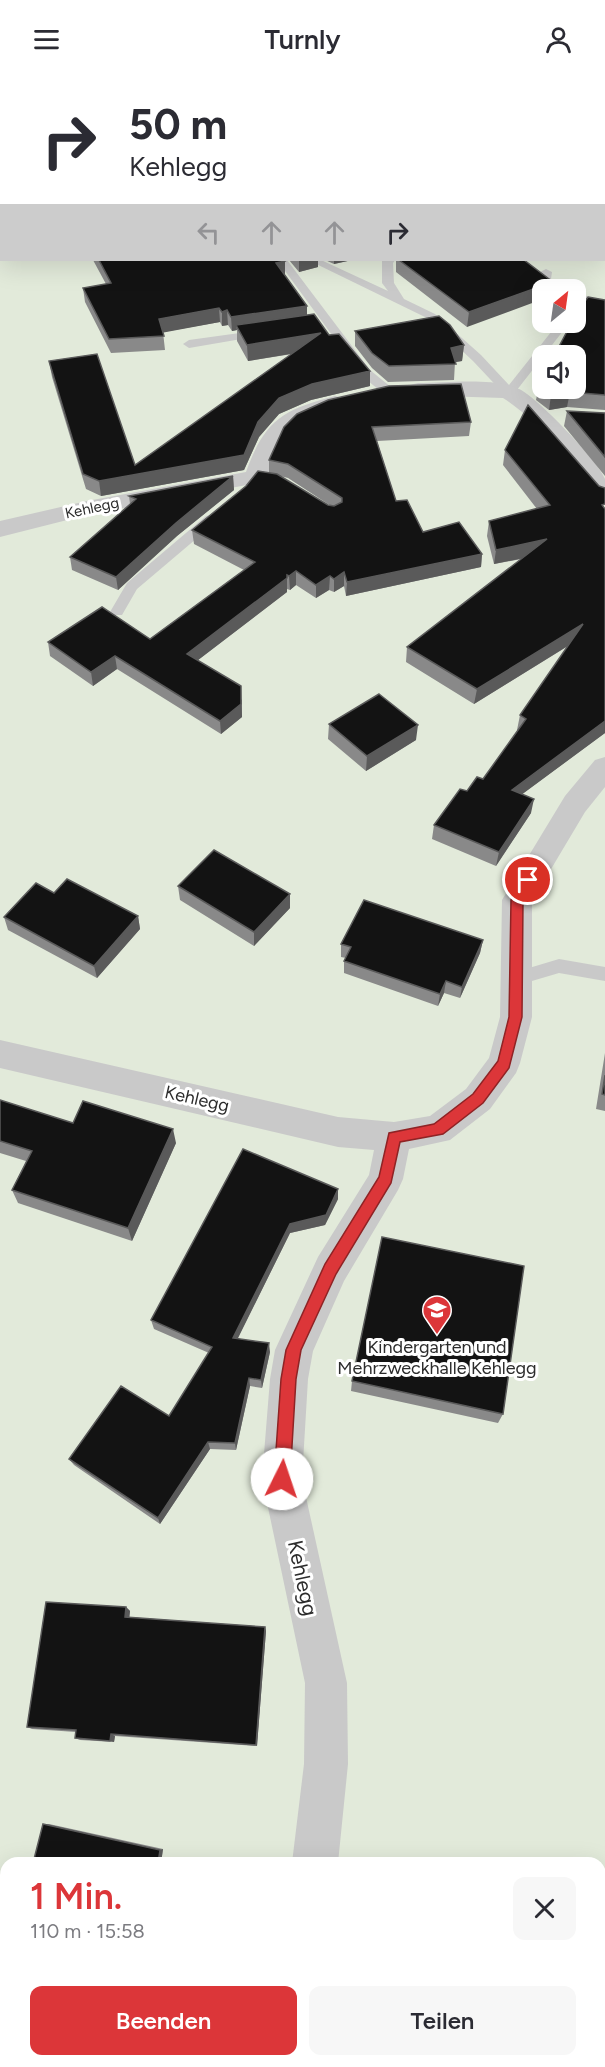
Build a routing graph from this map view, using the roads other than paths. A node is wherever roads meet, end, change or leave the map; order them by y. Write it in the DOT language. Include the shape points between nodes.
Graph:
graph roads {
  1 [pos="283,261"];
  2 [pos="315,261"];
  3 [pos="387,261"];
  4 [pos="546,272"];
  5 [pos="545,279"];
  6 [pos="400,301"];
  7 [pos="270,331"];
  8 [pos="556,333"];
  9 [pos="189,344"];
  10 [pos="388,391"];
  11 [pos="509,392"];
  12 [pos="567,416"];
  13 [pos="543,420"];
  14 [pos="605,495"];
  15 [pos="222,510"];
  16 [pos="0,529"];
  17 [pos="117,612"];
  18 [pos="605,767"];
  19 [pos="605,974"];
  20 [pos="515,979"];
  21 [pos="0,1054"];
  22 [pos="394,1137"];
  23 [pos="316,1857"];
  1 -- 10 [label="lane" via="322,323 366,373"];
  2 -- 6 [label="lane"];
  3 -- 6 [label="lane" via="388,283"];
  4 -- 5 [label="lane"];
  6 -- 11 [label="lane" via="431,316"];
  7 -- 9 [label="lane"];
  8 -- 11 [label="lane"];
  10 -- 11 [label="street, Kehlegg"];
  10 -- 16 [label="street, Kehlegg" via="320,407 288,421 272,438 256,484 87,508"];
  11 -- 13 [label="street"];
  12 -- 13 [label="street"];
  13 -- 14 [label="street"];
  15 -- 17 [label="lane" via="132,586"];
  18 -- 20 [label="street, Kehlegg" via="575,804 517,900"];
  19 -- 20 [label="lane" via="558,966"];
  20 -- 22 [label="street, Kehlegg" via="516,1017 504,1064 478,1099 438,1130"];
  21 -- 22 [label="street, Kehlegg" via="338,1132"];
  22 -- 23 [label="street, Kehlegg" via="386,1179 331,1269 294,1350 289,1379 282,1479 326,1683 326,1764"];
}
